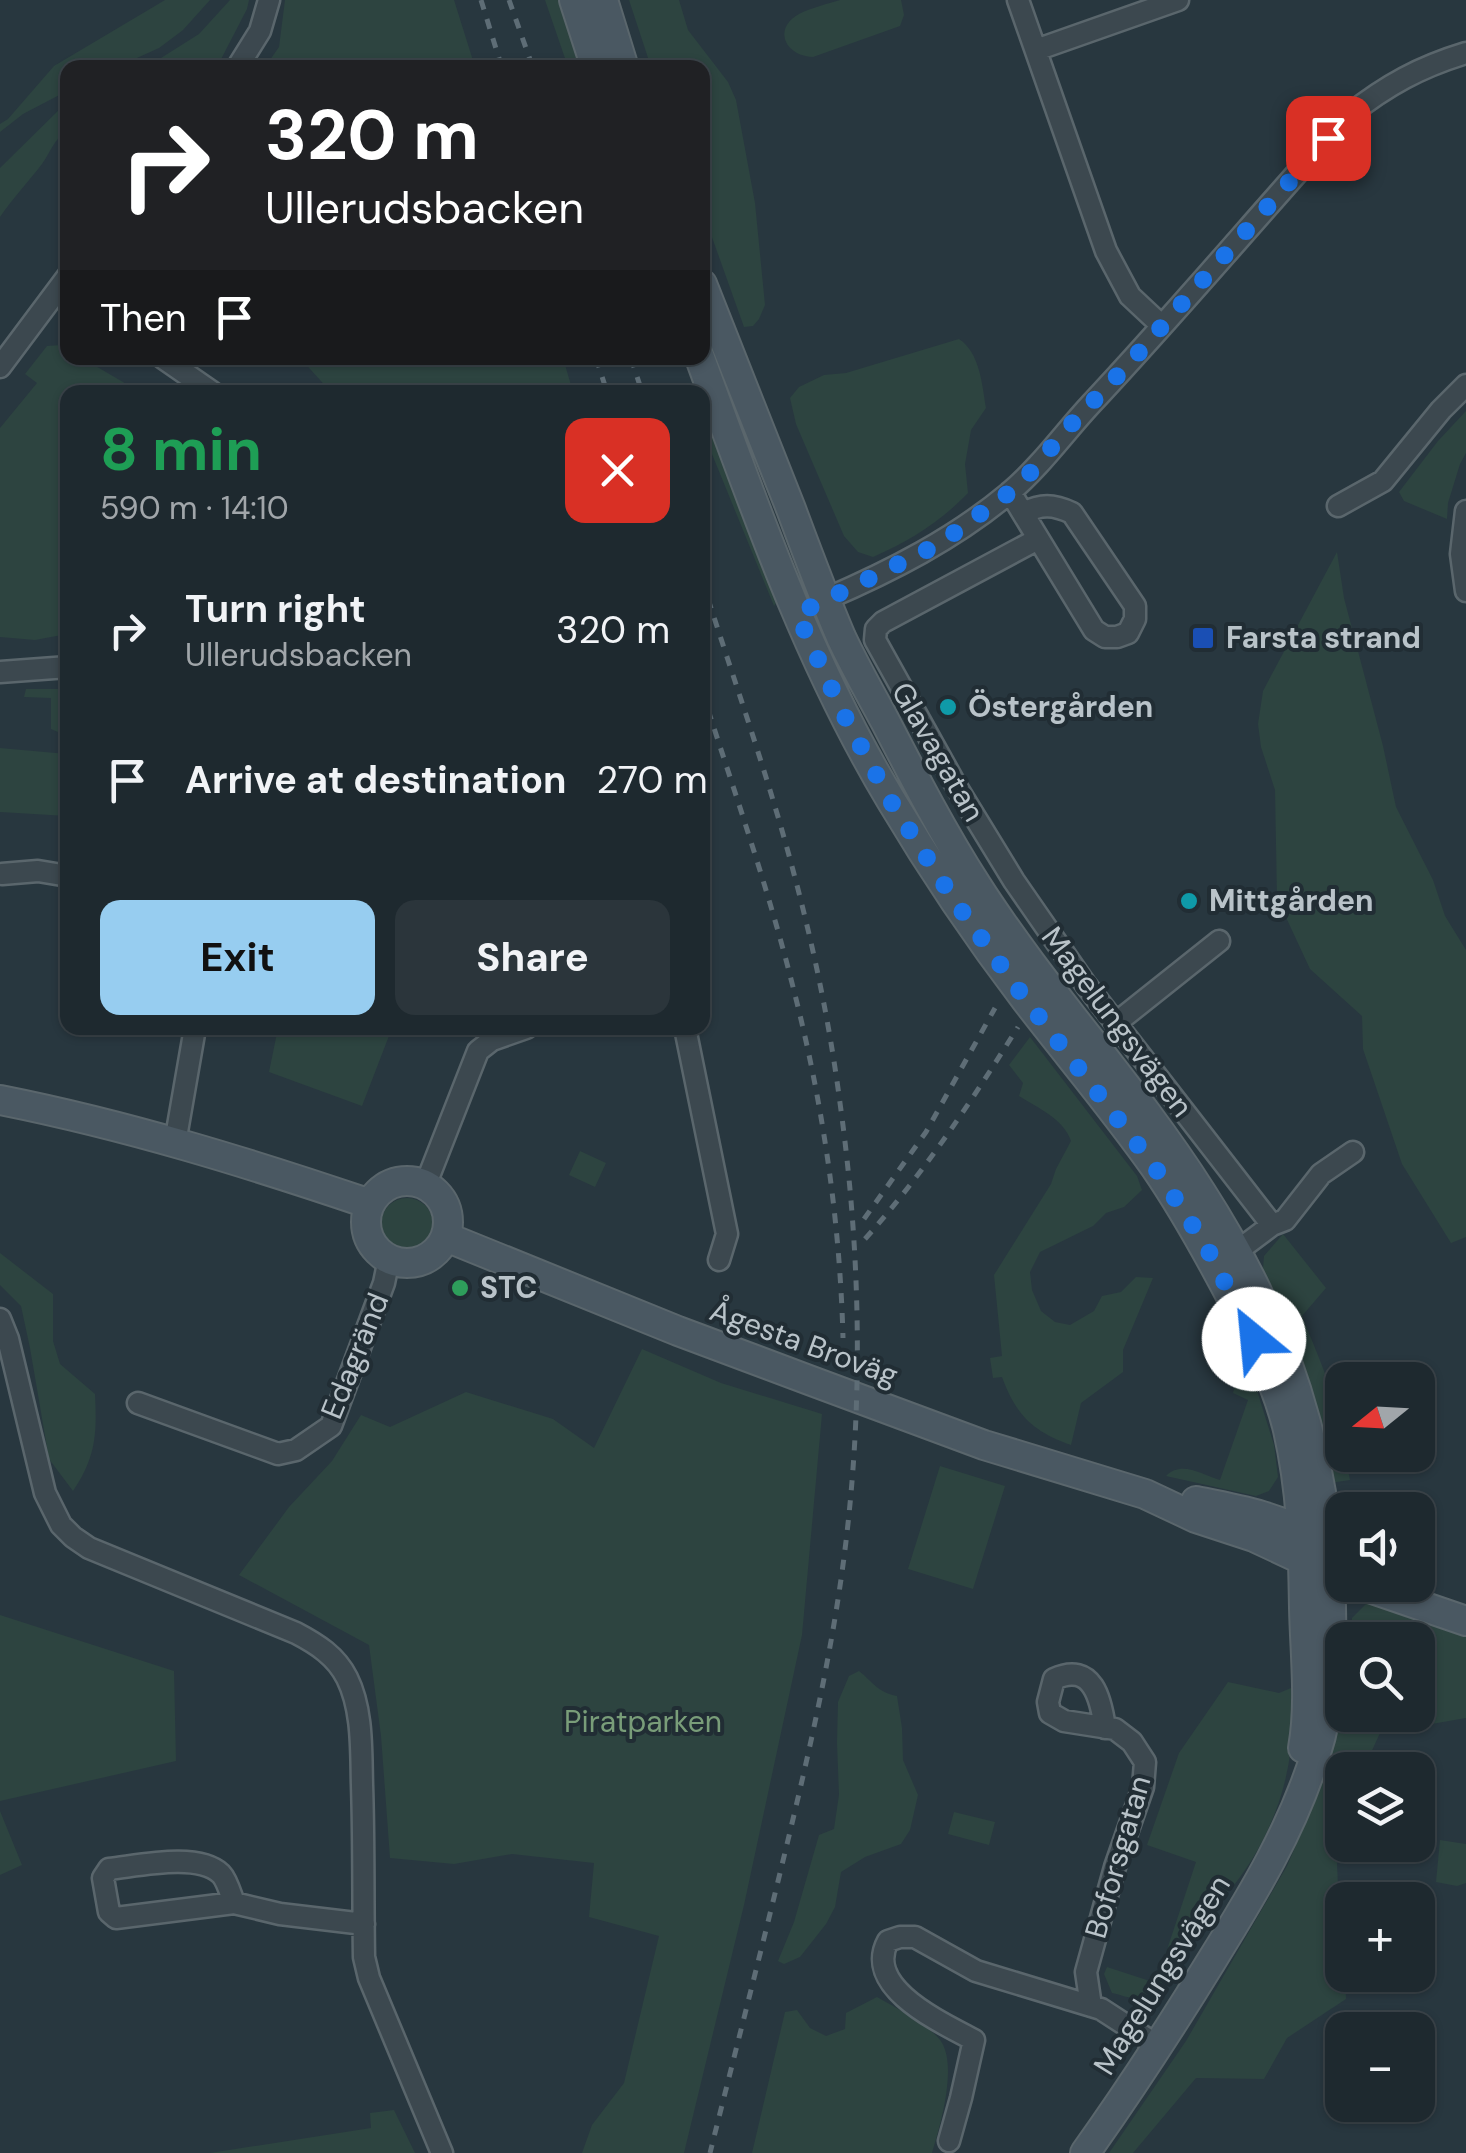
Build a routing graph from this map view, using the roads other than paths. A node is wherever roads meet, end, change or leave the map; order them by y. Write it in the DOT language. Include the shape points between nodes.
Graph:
graph roads {
  1 [pos="268,0"];
  2 [pos="574,0"];
  3 [pos="603,0"];
  4 [pos="1018,0"];
  5 [pos="1178,0"];
  6 [pos="1036,50"];
  7 [pos="1466,53"];
  8 [pos="242,60"];
  9 [pos="593,60"];
  10 [pos="622,60"];
  11 [pos="60,292"];
  12 [pos="710,304"];
  13 [pos="1162,326"];
  14 [pos="174,365"];
  15 [pos="703,365"];
  16 [pos="0,366"];
  17 [pos="202,385"];
  18 [pos="1466,385"];
  19 [pos="1010,492"];
  20 [pos="1338,506"];
  21 [pos="1466,511"];
  22 [pos="1023,514"];
  23 [pos="1038,539"];
  24 [pos="1466,591"];
  25 [pos="826,599"];
  26 [pos="797,614"];
  27 [pos="60,667"];
  28 [pos="0,672"];
  29 [pos="2,874"];
  30 [pos="60,875"];
  31 [pos="1219,941"];
  32 [pos="1116,1024"];
  33 [pos="194,1035"];
  34 [pos="486,1035"];
  35 [pos="685,1035"];
  36 [pos="0,1100"];
  37 [pos="174,1143"];
  38 [pos="1354,1152"];
  39 [pos="424,1186"];
  40 [pos="370,1204"];
  41 [pos="1272,1226"];
  42 [pos="446,1237"];
  43 [pos="1236,1252"];
  44 [pos="389,1260"];
  45 [pos="720,1260"];
  46 [pos="0,1320"];
  47 [pos="138,1403"];
  48 [pos="1325,1557"];
  49 [pos="1435,1596"];
  50 [pos="1329,1602"];
  51 [pos="1411,1602"];
  52 [pos="1466,1608"];
  53 [pos="1466,1621"];
  54 [pos="1105,1728"];
  55 [pos="234,1903"];
  56 [pos="364,1924"];
  57 [pos="1091,2006"];
  58 [pos="1158,2046"];
  59 [pos="949,2142"];
  60 [pos="442,2153"];
  61 [pos="1085,2153"];
  1 -- 8 [label="street"];
  2 -- 9 [label="main road"];
  3 -- 10 [label="main road"];
  4 -- 6 [label="street"];
  5 -- 6 [label="street"];
  6 -- 13 [label="street" via="1118,276"];
  7 -- 13 [label="street" via="1404,76 1349,115"];
  11 -- 16 [label="street"];
  12 -- 25 [label="main road, Magelungsvägen"];
  13 -- 19 [label="street"];
  14 -- 17 [label="street"];
  15 -- 26 [label="main road, Magelungsvägen"];
  18 -- 20 [label="street" via="1383,481"];
  19 -- 22 [label="street"];
  19 -- 25 [label="street" via="939,544"];
  21 -- 24 [label="street"];
  22 -- 23 [label="street"];
  22 -- 23 [label="street" via="1038,506 1072,513 1135,606 1128,633 1105,637 1094,630"];
  23 -- 32 [label="street, Glavagatan" via="883,622 874,640 995,850"];
  25 -- 26 [label="main road"];
  25 -- 43 [label="main road, Magelungsvägen" via="890,732 976,885 1174,1151"];
  26 -- 48 [label="main road, Magelungsvägen" via="890,800 954,900 1154,1166 1206,1246 1254,1339"];
  27 -- 28 [label="street"];
  29 -- 30 [label="street"];
  31 -- 32 [label="street"];
  32 -- 41 [label="street, Glavagatan"];
  33 -- 37 [label="street"];
  34 -- 39 [label="street"];
  35 -- 45 [label="street" via="727,1234"];
  36 -- 37 [label="main road"];
  37 -- 40 [label="main road"];
  38 -- 41 [label="street" via="1320,1174 1285,1220"];
  39 -- 40 [label="main road" via="398,1182"];
  39 -- 42 [label="main road" via="443,1202"];
  40 -- 44 [label="main road" via="368,1234"];
  41 -- 43 [label="street"];
  42 -- 44 [label="main road" via="421,1262"];
  42 -- 48 [label="main road, Ågesta Broväg" via="879,1406"];
  43 -- 48 [label="main road, Magelungsvägen" via="1288,1362 1306,1420"];
  44 -- 47 [label="street, Edagränd" via="331,1426 296,1450 278,1454"];
  46 -- 56 [label="street" via="45,1493 60,1525 89,1548 296,1632 336,1660 354,1695 360,1740"];
  49 -- 52 [label="main road"];
  50 -- 58 [label="main road, Magelungsvägen" via="1329,1690 1317,1750 1288,1828"];
  51 -- 53 [label="main road"];
  54 -- 57 [label="street, Boforsgatan" via="1132,1742 1145,1762 1086,1972"];
  55 -- 55 [label="street" via="222,1875 190,1861 109,1870 104,1878 116,1918"];
  55 -- 56 [label="street"];
  56 -- 60 [label="street" via="369,1978"];
  57 -- 58 [label="street"];
  57 -- 59 [label="street" via="976,1971 915,1937 888,1940 882,1967 888,1981 974,2040"];
  58 -- 61 [label="main road, Magelungsvägen"];
}
